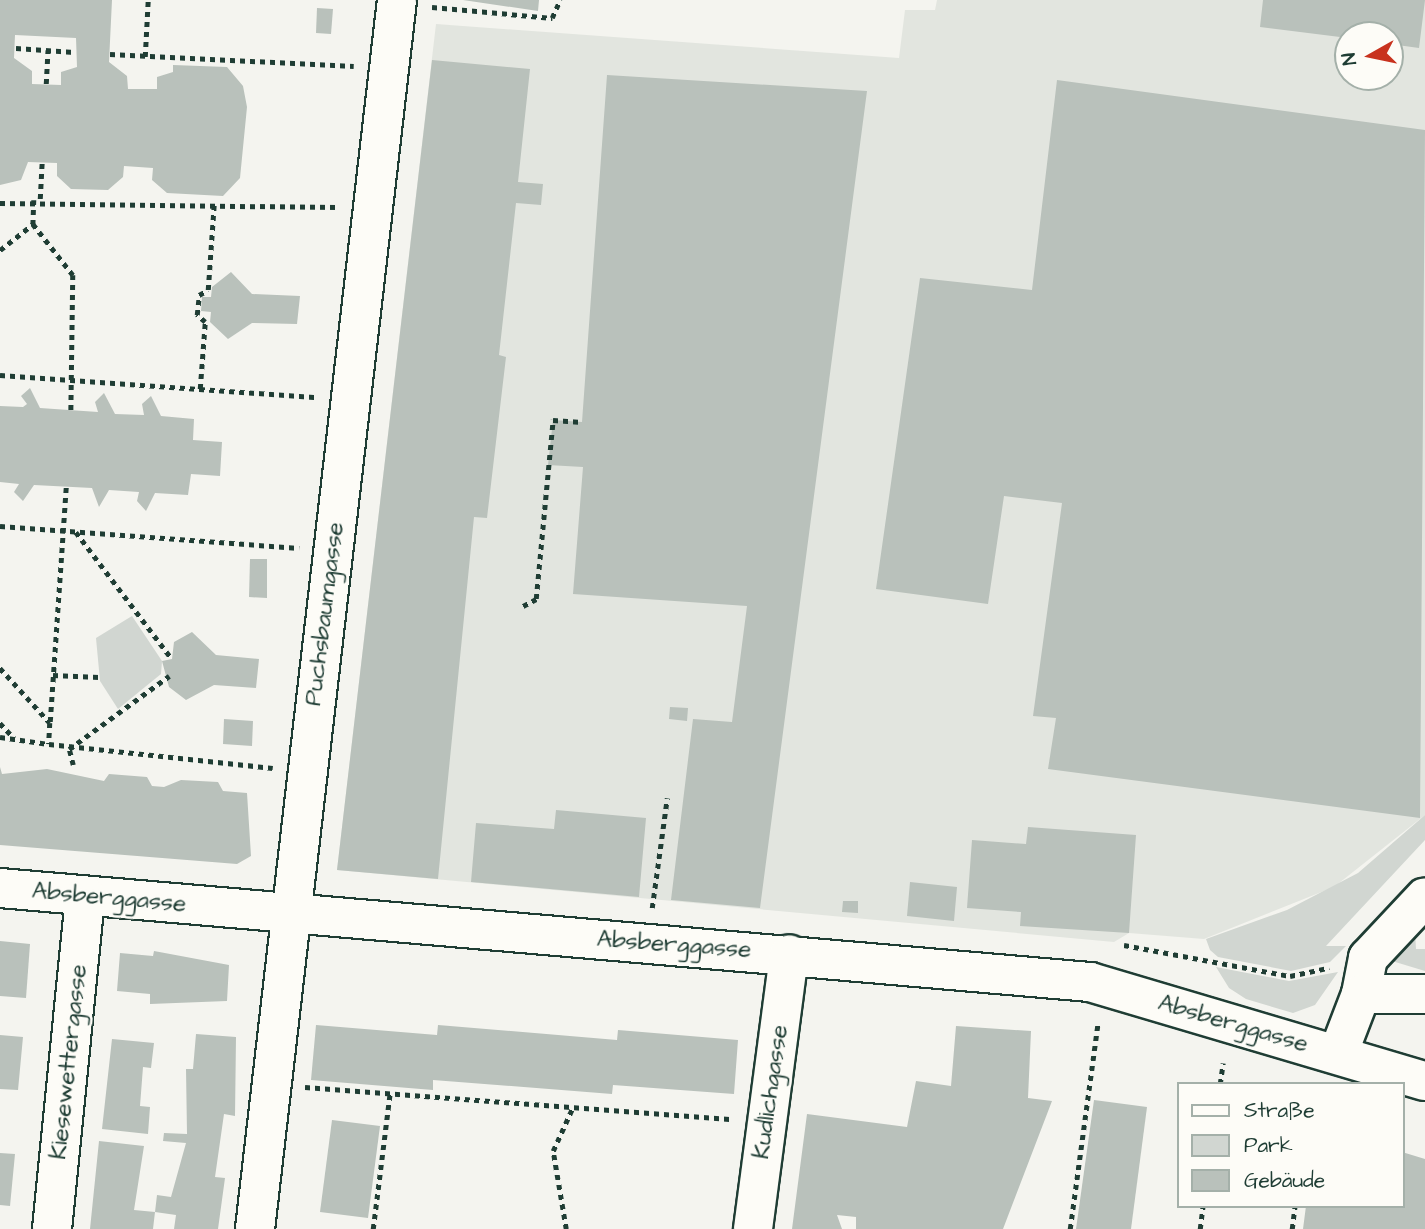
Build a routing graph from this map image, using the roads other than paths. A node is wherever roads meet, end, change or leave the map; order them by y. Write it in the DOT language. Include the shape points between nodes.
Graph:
graph roads {
  1 [pos="397,2"];
  2 [pos="0,888"];
  3 [pos="85,896"];
  4 [pos="1425,897"];
  5 [pos="295,913"];
  6 [pos="789,954"];
  7 [pos="1365,976"];
  8 [pos="1425,994"];
  9 [pos="1338,1054"];
  10 [pos="1425,1081"];
  11 [pos="52,1229"];
  12 [pos="255,1229"];
  13 [pos="753,1229"];
  1 -- 5 [label="street, Puchsbaumgasse" via="305,771"];
  2 -- 3 [label="street, Absberggasse"];
  3 -- 5 [label="street, Absberggasse"];
  3 -- 11 [label="street, Kiesewettergasse"];
  4 -- 7 [label="street"];
  5 -- 6 [label="street, Absberggasse"];
  5 -- 12 [label="street, Puchsbaumgasse"];
  6 -- 9 [label="street, Absberggasse" via="1090,982"];
  6 -- 13 [label="street, Kudlichgasse"];
  7 -- 8 [label="street"];
  7 -- 9 [label="street, Absberggasse"];
  9 -- 10 [label="street, Absberggasse"];
}
